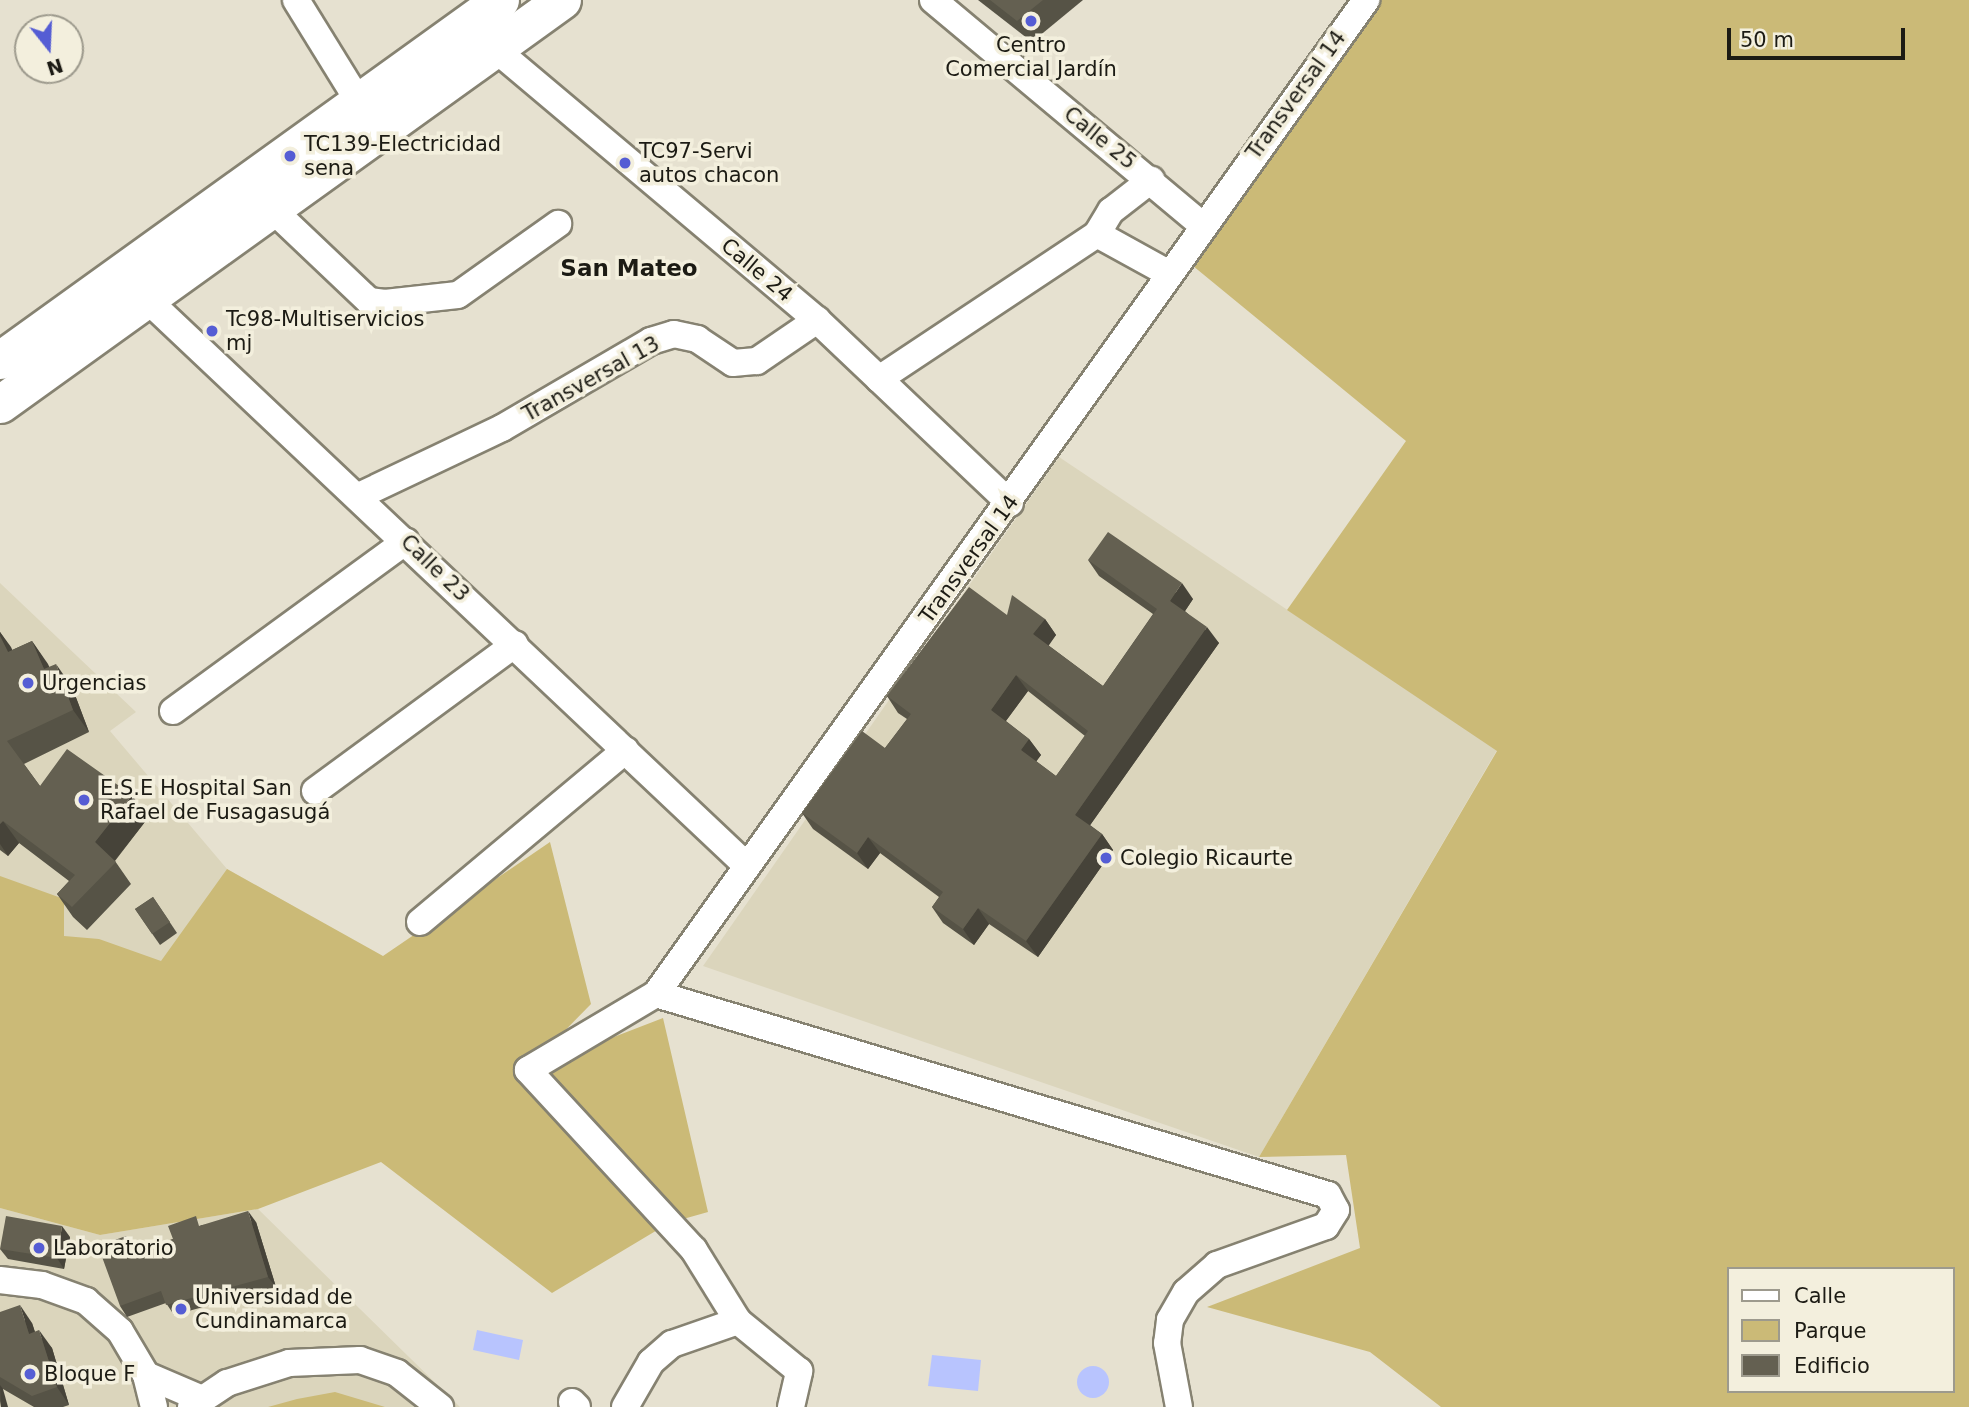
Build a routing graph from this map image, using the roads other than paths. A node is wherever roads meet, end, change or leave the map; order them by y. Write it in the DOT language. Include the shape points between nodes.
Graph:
graph roads {
  1 [pos="296,0"];
  2 [pos="500,0"];
  3 [pos="562,0"];
  4 [pos="933,0"];
  5 [pos="1366,0"];
  6 [pos="494,48"];
  7 [pos="358,102"];
  8 [pos="378,132"];
  9 [pos="1151,180"];
  10 [pos="272,209"];
  11 [pos="558,224"];
  12 [pos="1201,224"];
  13 [pos="1097,234"];
  14 [pos="1168,273"];
  15 [pos="120,274"];
  16 [pos="147,299"];
  17 [pos="817,320"];
  18 [pos="0,360"];
  19 [pos="878,380"];
  20 [pos="0,404"];
  21 [pos="361,495"];
  22 [pos="1010,503"];
  23 [pos="406,541"];
  24 [pos="515,644"];
  25 [pos="173,711"];
  26 [pos="626,750"];
  27 [pos="315,791"];
  28 [pos="747,866"];
  29 [pos="420,922"];
  30 [pos="656,994"];
  31 [pos="0,1280"];
  32 [pos="738,1321"];
  33 [pos="146,1375"];
  34 [pos="197,1403"];
  35 [pos="154,1407"];
  36 [pos="440,1407"];
  37 [pos="625,1407"];
  38 [pos="790,1407"];
  39 [pos="1179,1407"];
  1 -- 7 [label="street"];
  2 -- 7 [label="main road"];
  3 -- 6 [label="main road"];
  4 -- 9 [label="street, Calle 25"];
  5 -- 12 [label="street, Transversal 14"];
  6 -- 8 [label="main road"];
  6 -- 17 [label="street, Calle 24"];
  7 -- 8 [label="street"];
  7 -- 15 [label="main road"];
  8 -- 10 [label="main road"];
  9 -- 12 [label="street, Calle 25"];
  9 -- 13 [label="street" via="1111,211"];
  10 -- 11 [label="street" via="369,301 384,303 458,295"];
  10 -- 16 [label="main road"];
  12 -- 14 [label="street, Transversal 14"];
  13 -- 14 [label="street"];
  13 -- 19 [label="street"];
  14 -- 22 [label="street, Transversal 14"];
  15 -- 16 [label="street, Calle 23"];
  15 -- 18 [label="main road"];
  16 -- 20 [label="main road"];
  16 -- 21 [label="street, Calle 23"];
  17 -- 19 [label="street, Calle 24"];
  17 -- 21 [label="street, Transversal 13" via="757,361 733,363 696,339 674,334 651,341 502,428"];
  19 -- 22 [label="street, Calle 24"];
  21 -- 23 [label="street, Calle 23"];
  22 -- 28 [label="street, Transversal 14"];
  23 -- 24 [label="street, Calle 23"];
  23 -- 25 [label="street"];
  24 -- 26 [label="street, Calle 23"];
  24 -- 27 [label="street"];
  26 -- 28 [label="street, Calle 23"];
  26 -- 29 [label="street"];
  28 -- 30 [label="street, Transversal 14"];
  30 -- 32 [label="street, Transversal 14" via="528,1070 694,1250"];
  30 -- 39 [label="street" via="1328,1195 1336,1210 1326,1226 1217,1265 1186,1292 1170,1320 1167,1343"];
  31 -- 33 [label="street" via="43,1285 86,1301 120,1331"];
  32 -- 37 [label="street" via="672,1344 651,1362"];
  32 -- 38 [label="street" via="799,1371"];
  33 -- 34 [label="street"];
  33 -- 35 [label="street"];
  34 -- 36 [label="street" via="227,1383 289,1363 360,1360 397,1373"];
}
